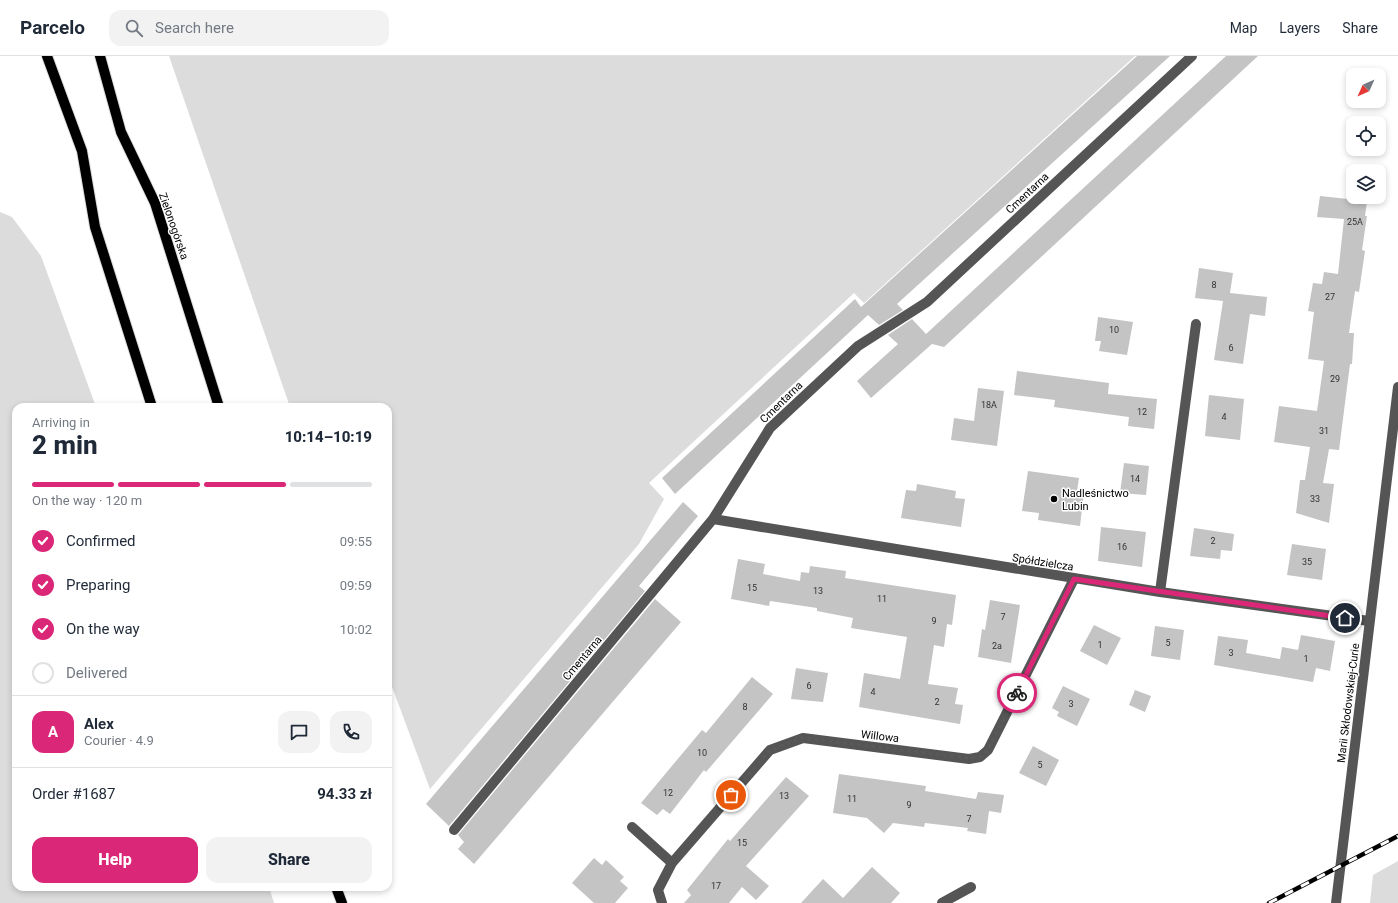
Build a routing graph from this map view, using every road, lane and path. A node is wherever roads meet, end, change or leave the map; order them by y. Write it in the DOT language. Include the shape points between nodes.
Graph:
graph roads {
  1 [pos="47,56"];
  2 [pos="100,56"];
  3 [pos="1192,56"];
  4 [pos="1196,324"];
  5 [pos="1398,387"];
  6 [pos="151,403"];
  7 [pos="218,403"];
  8 [pos="1396,430"];
  9 [pos="713,519"];
  10 [pos="1074,579"];
  11 [pos="1160,592"];
  12 [pos="1369,621"];
  13 [pos="632,827"];
  14 [pos="454,830"];
  15 [pos="672,863"];
  16 [pos="971,888"];
  17 [pos="662,903"];
  18 [pos="942,903"];
  19 [pos="1336,903"];
  1 -- 6 [label="main road" via="82,152 95,227"];
  2 -- 7 [label="main road, Zielonogórska" via="121,132 155,203"];
  3 -- 9 [label="street, Cmentarna" via="927,302 858,346 770,428"];
  4 -- 11 [label="street"];
  5 -- 8 [label="street, Marii Skłodowskiej-Curie"];
  8 -- 12 [label="street, Marii Skłodowskiej-Curie"];
  9 -- 10 [label="street, Spółdzielcza"];
  9 -- 14 [label="street, Cmentarna"];
  10 -- 11 [label="street, Spółdzielcza"];
  10 -- 15 [label="street, Willowa" via="988,750 980,757 969,758 802,738 770,750"];
  11 -- 12 [label="street, Spółdzielcza"];
  12 -- 19 [label="street, Marii Skłodowskiej-Curie"];
  13 -- 15 [label="street"];
  15 -- 17 [label="street, Willowa" via="658,890"];
  16 -- 18 [label="street"];
}
